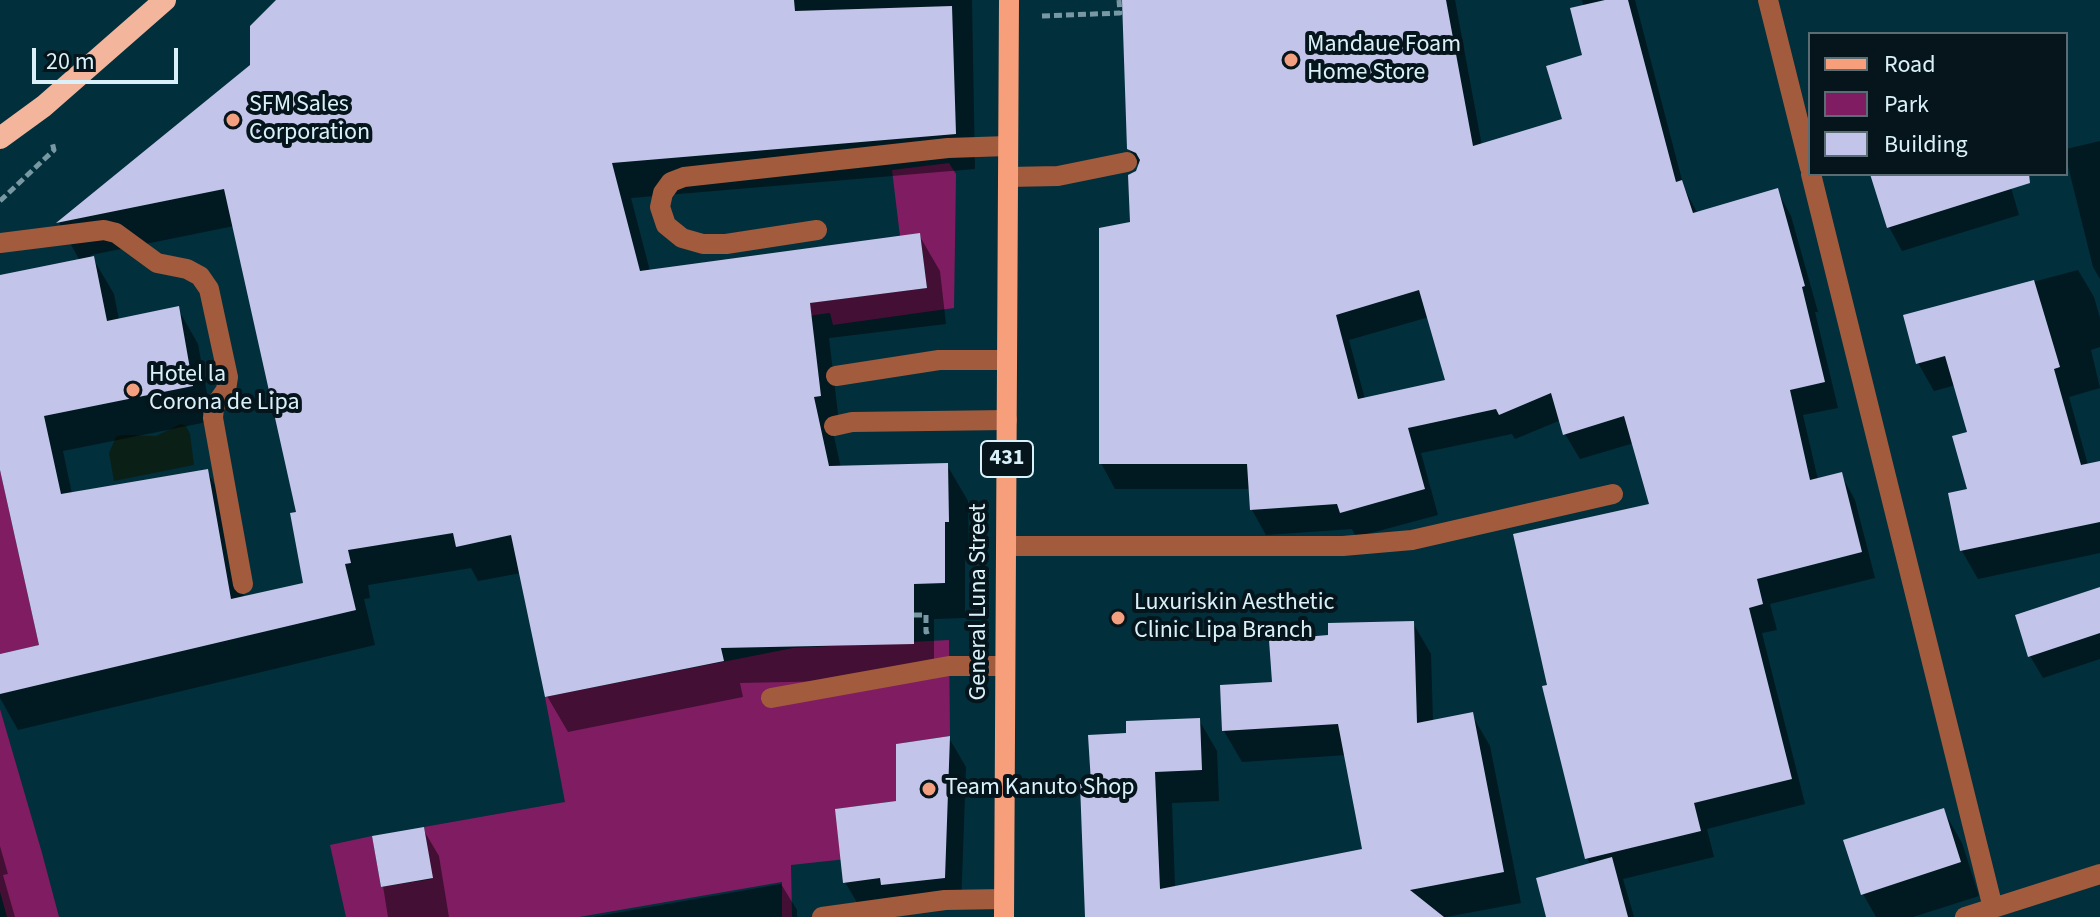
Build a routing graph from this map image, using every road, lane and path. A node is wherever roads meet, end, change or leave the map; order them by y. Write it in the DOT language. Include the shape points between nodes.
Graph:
graph roads {
  1 [pos="165,0"];
  2 [pos="1009,0"];
  3 [pos="1119,0"];
  4 [pos="1768,0"];
  5 [pos="1077,15"];
  6 [pos="0,138"];
  7 [pos="1008,146"];
  8 [pos="54,150"];
  9 [pos="1808,159"];
  10 [pos="1127,162"];
  11 [pos="1812,176"];
  12 [pos="1008,177"];
  13 [pos="0,201"];
  14 [pos="817,230"];
  15 [pos="0,243"];
  16 [pos="1007,360"];
  17 [pos="836,376"];
  18 [pos="1007,420"];
  19 [pos="834,426"];
  20 [pos="1613,494"];
  21 [pos="1006,546"];
  22 [pos="243,584"];
  23 [pos="914,615"];
  24 [pos="938,631"];
  25 [pos="1005,666"];
  26 [pos="771,698"];
  27 [pos="2100,874"];
  28 [pos="1004,908"];
  29 [pos="1993,908"];
  30 [pos="822,917"];
  31 [pos="1965,917"];
  1 -- 6 [label="highway"];
  2 -- 7 [label="main road, General Luna Street / 431"];
  3 -- 5 [label="path" via="1120,13"];
  4 -- 9 [label="street"];
  7 -- 12 [label="main road, General Luna Street / 431"];
  7 -- 14 [label="street" via="684,177 671,182 660,207 666,225 682,238 703,244"];
  8 -- 13 [label="path"];
  10 -- 12 [label="street" via="1058,176"];
  11 -- 29 [label="street"];
  12 -- 16 [label="main road, General Luna Street / 431"];
  15 -- 22 [label="street" via="104,230 157,263 200,276 209,289 228,377 213,418"];
  16 -- 17 [label="street" via="939,360"];
  16 -- 18 [label="main road, General Luna Street / 431"];
  18 -- 19 [label="street"];
  18 -- 21 [label="main road, General Luna Street / 431"];
  20 -- 21 [label="street" via="1412,540 1343,546"];
  21 -- 25 [label="main road, General Luna Street / 431"];
  23 -- 24 [label="path" via="926,615 926,632"];
  25 -- 26 [label="street" via="949,666"];
  25 -- 28 [label="main road, General Luna Street / 431"];
  27 -- 29 [label="street"];
  28 -- 30 [label="street" via="945,900"];
  29 -- 31 [label="street"];
}
